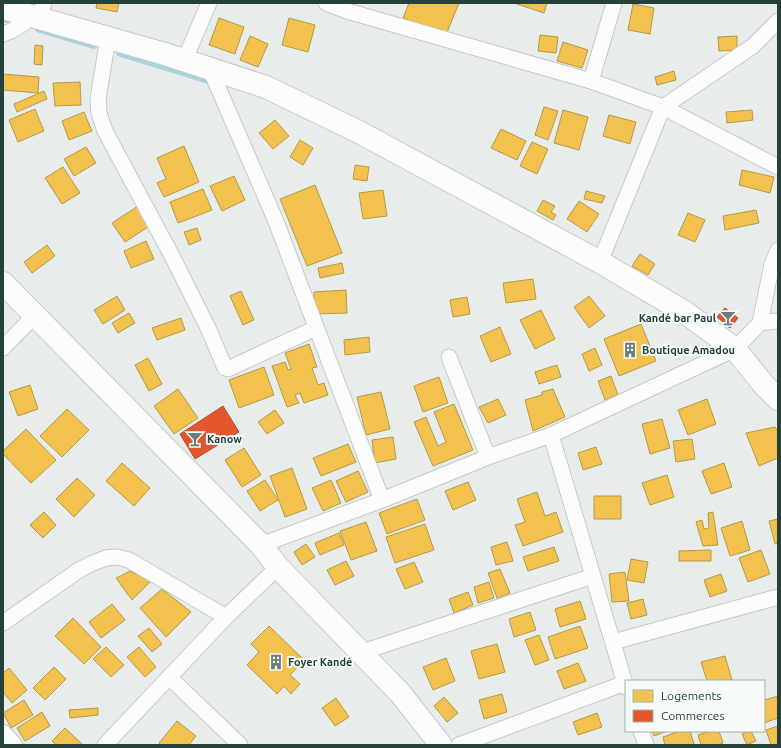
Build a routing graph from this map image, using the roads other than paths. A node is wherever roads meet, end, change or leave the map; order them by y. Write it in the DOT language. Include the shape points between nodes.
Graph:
graph roads {
  1 [pos="209,3"];
  2 [pos="326,3"];
  3 [pos="614,3"];
  4 [pos="349,7"];
  5 [pos="3,8"];
  6 [pos="37,12"];
  7 [pos="778,21"];
  8 [pos="3,34"];
  9 [pos="108,38"];
  10 [pos="184,61"];
  11 [pos="210,69"];
  12 [pos="591,81"];
  13 [pos="663,107"];
  14 [pos="778,167"];
  15 [pos="778,250"];
  16 [pos="600,262"];
  17 [pos="3,282"];
  18 [pos="35,315"];
  19 [pos="778,321"];
  20 [pos="760,323"];
  21 [pos="316,328"];
  22 [pos="3,348"];
  23 [pos="735,349"];
  24 [pos="449,358"];
  25 [pos="778,399"];
  26 [pos="551,435"];
  27 [pos="488,457"];
  28 [pos="382,500"];
  29 [pos="261,545"];
  30 [pos="278,567"];
  31 [pos="593,576"];
  32 [pos="777,599"];
  33 [pos="226,617"];
  34 [pos="3,623"];
  35 [pos="613,642"];
  36 [pos="362,652"];
  37 [pos="169,677"];
  38 [pos="625,685"];
  39 [pos="3,732"];
  40 [pos="641,732"];
  41 [pos="15,745"];
  42 [pos="105,745"];
  43 [pos="240,745"];
  44 [pos="442,745"];
  45 [pos="459,745"];
  46 [pos="646,745"];
  1 -- 10 [label="street"];
  2 -- 4 [label="street"];
  3 -- 12 [label="street"];
  4 -- 12 [label="street"];
  5 -- 6 [label="street"];
  6 -- 8 [label="street" via="24,23"];
  6 -- 9 [label="street"];
  7 -- 13 [label="street" via="753,46"];
  9 -- 10 [label="street"];
  9 -- 21 [label="street" via="98,99 99,113 105,131 172,256 225,368 228,369"];
  10 -- 11 [label="street"];
  11 -- 16 [label="street" via="266,87 352,128"];
  11 -- 21 [label="street" via="275,219"];
  12 -- 13 [label="street"];
  13 -- 14 [label="street"];
  13 -- 16 [label="street"];
  15 -- 20 [label="street" via="772,264"];
  16 -- 23 [label="street" via="682,311"];
  17 -- 18 [label="street"];
  18 -- 22 [label="street"];
  18 -- 29 [label="street"];
  19 -- 20 [label="street"];
  20 -- 23 [label="street"];
  21 -- 28 [label="street"];
  23 -- 25 [label="street"];
  23 -- 26 [label="street"];
  24 -- 27 [label="street"];
  26 -- 27 [label="street"];
  26 -- 31 [label="street"];
  27 -- 28 [label="street"];
  28 -- 29 [label="street"];
  29 -- 30 [label="street"];
  30 -- 33 [label="street"];
  30 -- 36 [label="street"];
  31 -- 35 [label="street"];
  31 -- 36 [label="street"];
  32 -- 35 [label="street"];
  33 -- 34 [label="street" via="129,560 117,557 106,558 79,570"];
  33 -- 37 [label="street"];
  35 -- 38 [label="street"];
  36 -- 44 [label="street" via="400,693"];
  37 -- 42 [label="street"];
  37 -- 43 [label="street"];
  38 -- 45 [label="street"];
  39 -- 41 [label="street"];
  40 -- 46 [label="street"];
}
